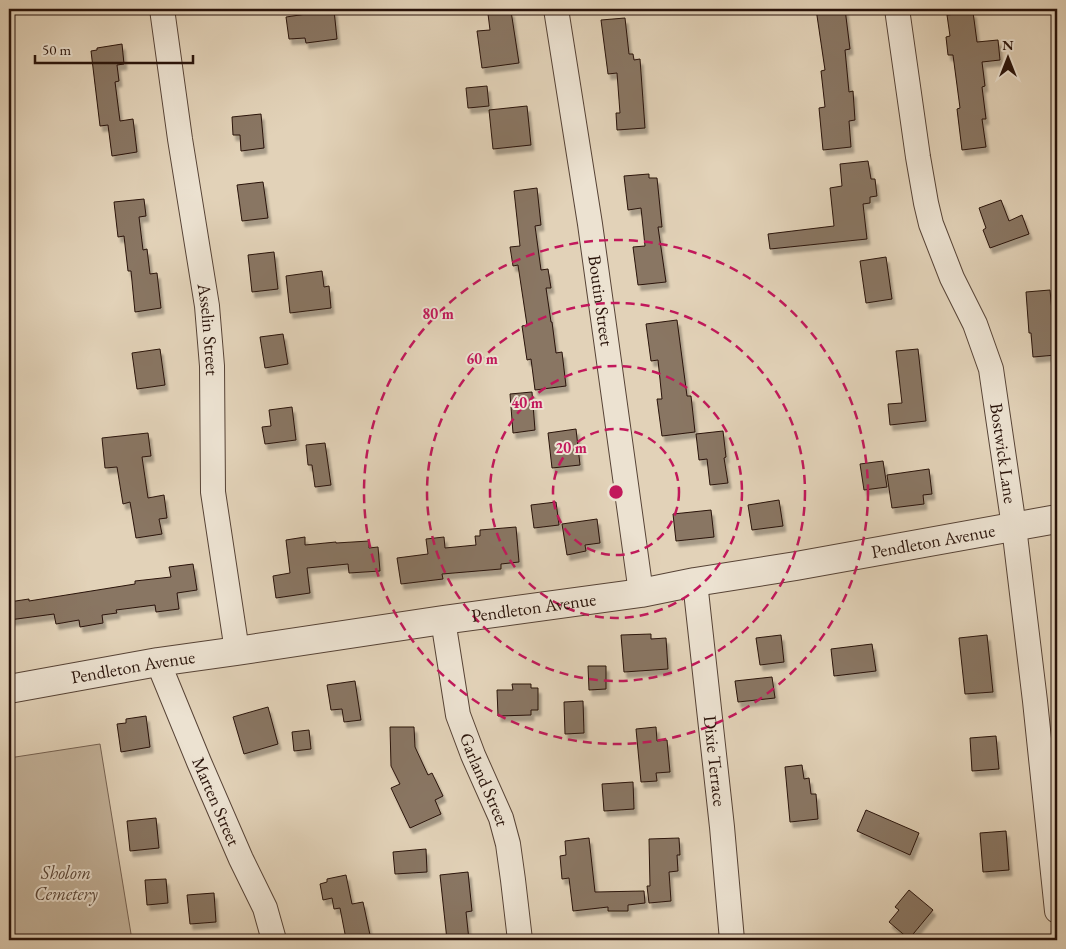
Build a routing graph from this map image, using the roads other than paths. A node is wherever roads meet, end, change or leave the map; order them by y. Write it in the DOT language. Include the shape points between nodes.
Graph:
graph roads {
  1 [pos="162,9"];
  2 [pos="556,9"];
  3 [pos="897,9"];
  4 [pos="1057,519"];
  5 [pos="1014,527"];
  6 [pos="695,582"];
  7 [pos="641,593"];
  8 [pos="443,620"];
  9 [pos="237,651"];
  10 [pos="158,662"];
  11 [pos="9,688"];
  12 [pos="1057,911"];
  13 [pos="274,940"];
  14 [pos="520,940"];
  15 [pos="732,940"];
  1 -- 9 [label="street, Asselin Street" via="207,306 212,366 213,492"];
  2 -- 7 [label="street, Boutin Street" via="590,224"];
  3 -- 5 [label="street, Bostwick Lane" via="926,202 952,278 975,324 991,369"];
  4 -- 5 [label="street, Pendleton Avenue"];
  5 -- 6 [label="street, Pendleton Avenue"];
  5 -- 12 [label="street, Bostwick Lane"];
  6 -- 7 [label="street, Pendleton Avenue"];
  6 -- 15 [label="street, Dixie Terrace"];
  7 -- 8 [label="street, Pendleton Avenue"];
  8 -- 9 [label="street, Pendleton Avenue"];
  8 -- 14 [label="street, Garland Street" via="458,715 501,818 508,844"];
  9 -- 10 [label="street, Pendleton Avenue"];
  10 -- 11 [label="street, Pendleton Avenue"];
  10 -- 13 [label="street, Marten Street" via="265,908"];
}
